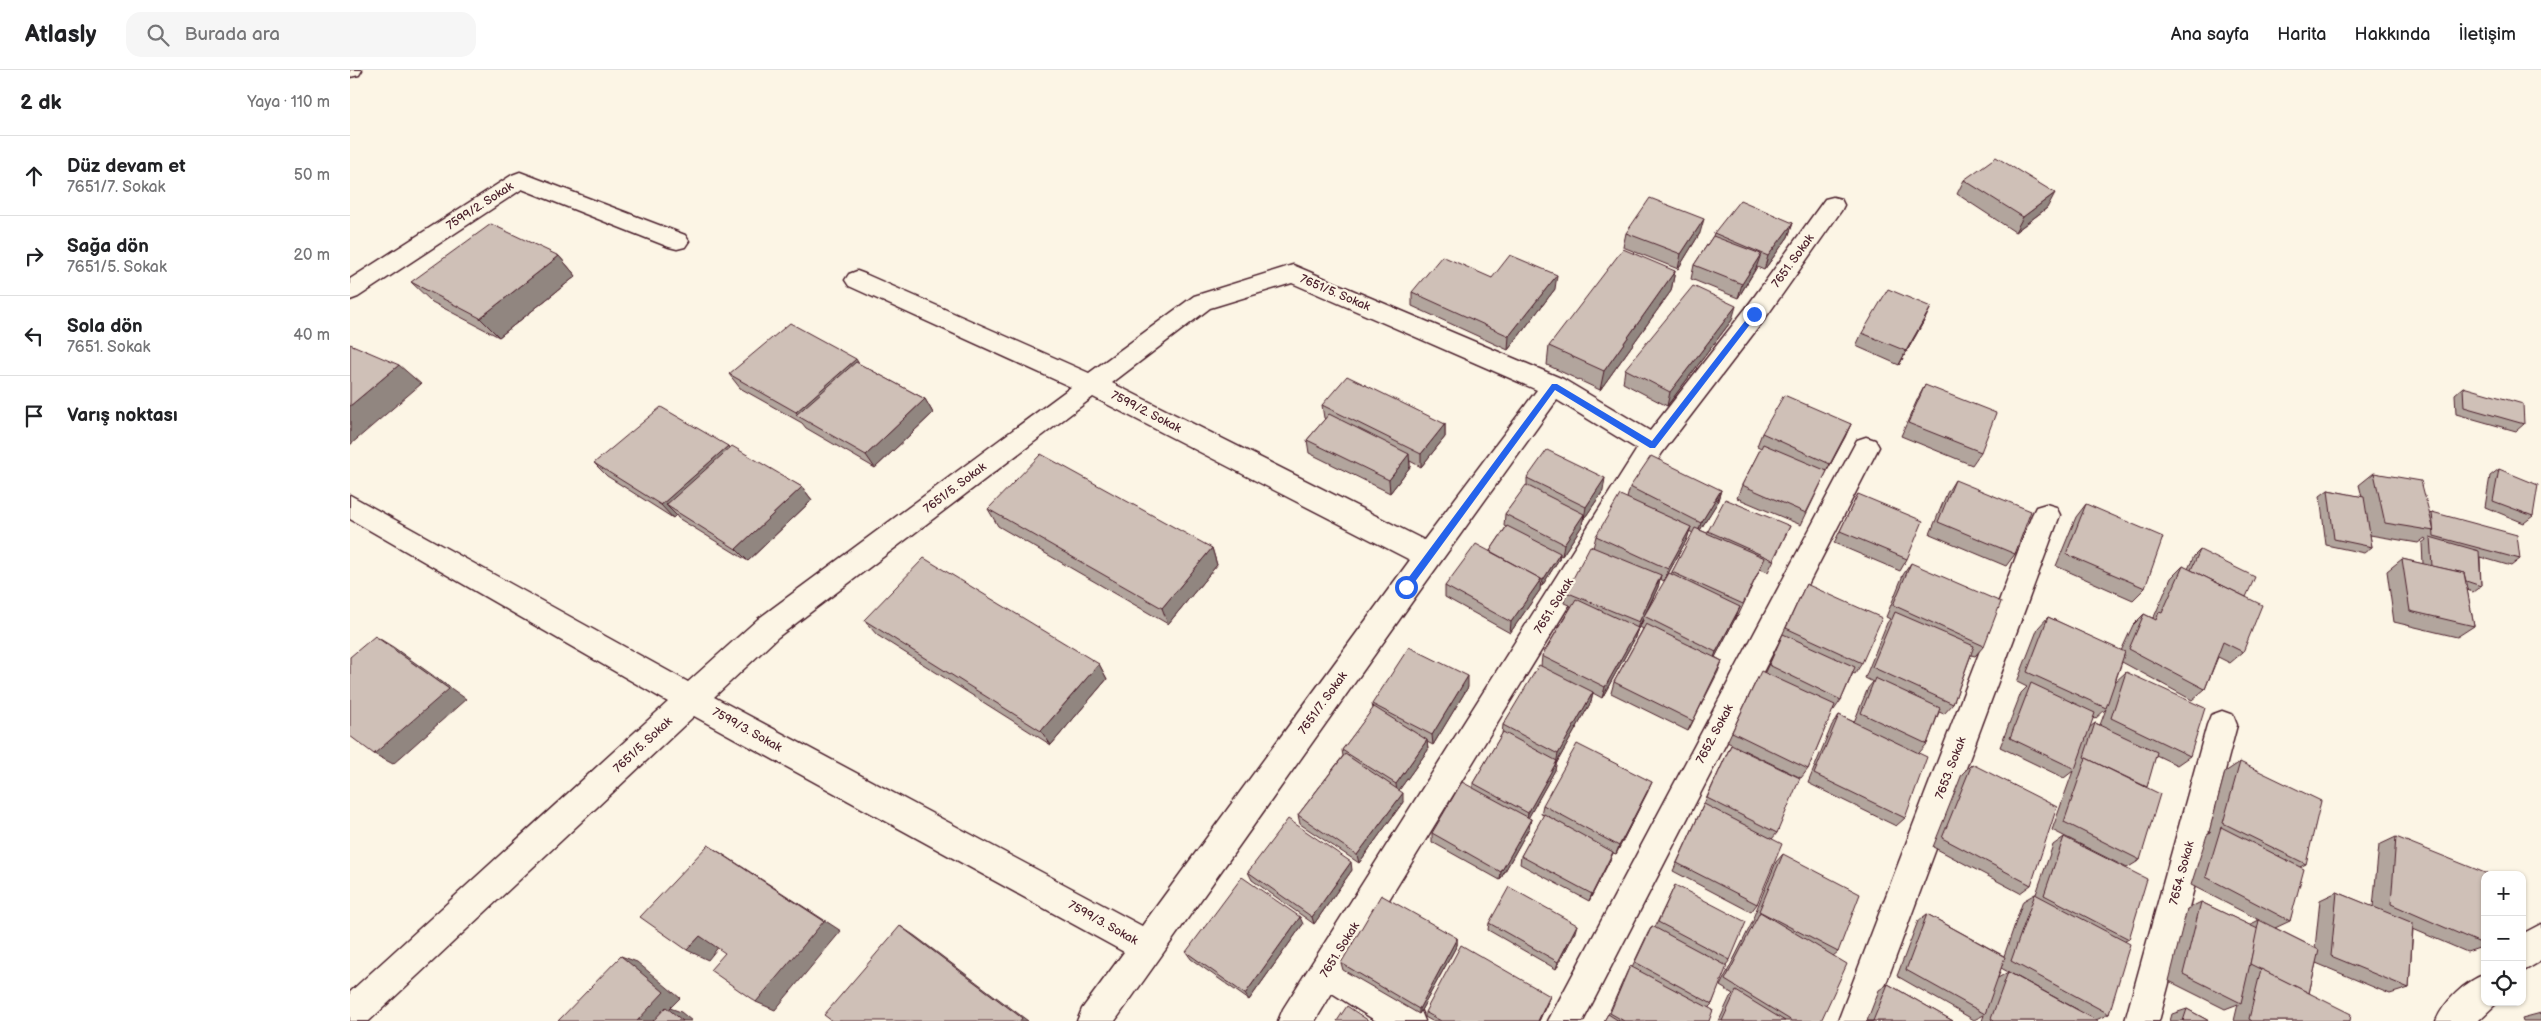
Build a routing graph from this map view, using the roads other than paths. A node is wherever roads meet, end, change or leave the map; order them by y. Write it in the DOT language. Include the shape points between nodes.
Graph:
graph roads {
  1 [pos="1833,206"];
  2 [pos="677,241"];
  3 [pos="857,280"];
  4 [pos="350,292"];
  5 [pos="1092,384"];
  6 [pos="1554,386"];
  7 [pos="1653,446"];
  8 [pos="1866,447"];
  9 [pos="350,506"];
  10 [pos="2046,515"];
  11 [pos="1429,556"];
  12 [pos="692,700"];
  13 [pos="2222,725"];
  14 [pos="1148,947"];
  15 [pos="1327,970"];
  16 [pos="2481,995"];
  17 [pos="350,1015"];
  18 [pos="1094,1021"];
  19 [pos="1295,1021"];
  20 [pos="1408,1021"];
  21 [pos="1565,1021"];
  22 [pos="1855,1021"];
  23 [pos="2142,1021"];
  24 [pos="2453,1021"];
  1 -- 7 [label="street, 7651. Sokak"];
  2 -- 4 [label="street, 7599/2. Sokak" via="520,180"];
  3 -- 5 [label="street, 7599/2. Sokak"];
  5 -- 6 [label="street, 7651/5. Sokak" via="1202,302 1292,274"];
  5 -- 11 [label="street, 7599/2. Sokak"];
  5 -- 12 [label="street, 7651/5. Sokak" via="768,628"];
  6 -- 7 [label="street, 7651/5. Sokak"];
  6 -- 11 [label="street, 7651/7. Sokak"];
  7 -- 15 [label="street, 7651. Sokak"];
  8 -- 21 [label="street, 7652. Sokak"];
  9 -- 12 [label="street, 7599/3. Sokak"];
  10 -- 22 [label="street, 7653. Sokak"];
  11 -- 14 [label="street, 7651/7. Sokak"];
  12 -- 14 [label="street, 7599/3. Sokak"];
  12 -- 17 [label="street, 7651/5. Sokak"];
  13 -- 23 [label="street, 7654. Sokak"];
  14 -- 18 [label="street, 7651/7. Sokak"];
  15 -- 19 [label="street, 7651. Sokak"];
  15 -- 20 [label="street"];
  16 -- 24 [label="street"];
}
